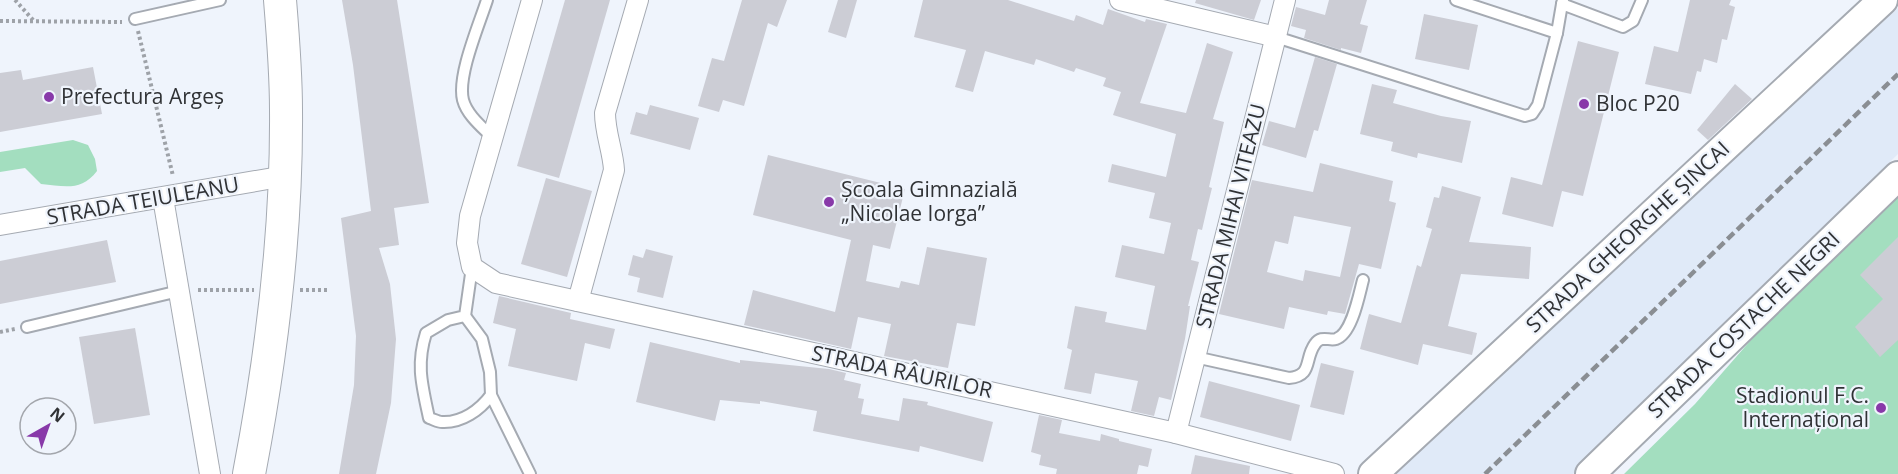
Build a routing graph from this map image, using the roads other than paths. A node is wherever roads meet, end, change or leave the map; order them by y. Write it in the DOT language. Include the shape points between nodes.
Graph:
graph roads {
  1 [pos="220,0"];
  2 [pos="280,0"];
  3 [pos="487,0"];
  4 [pos="532,0"];
  5 [pos="638,0"];
  6 [pos="1120,0"];
  7 [pos="1285,0"];
  8 [pos="1456,0"];
  9 [pos="1642,0"];
  10 [pos="1883,0"];
  11 [pos="1562,2"];
  12 [pos="135,19"];
  13 [pos="1557,33"];
  14 [pos="1276,37"];
  15 [pos="492,137"];
  16 [pos="285,176"];
  17 [pos="1898,176"];
  18 [pos="171,196"];
  19 [pos="0,225"];
  20 [pos="472,267"];
  21 [pos="1363,280"];
  22 [pos="179,291"];
  23 [pos="578,301"];
  24 [pos="465,316"];
  25 [pos="27,327"];
  26 [pos="1195,357"];
  27 [pos="491,395"];
  28 [pos="1176,433"];
  29 [pos="210,474"];
  30 [pos="249,474"];
  31 [pos="530,474"];
  32 [pos="1334,474"];
  33 [pos="1373,474"];
  34 [pos="1590,474"];
  1 -- 12 [label="lane"];
  2 -- 16 [label="main road"];
  3 -- 15 [label="lane" via="468,58 463,101 473,119"];
  4 -- 15 [label="street"];
  5 -- 23 [label="street" via="605,113 614,170"];
  6 -- 14 [label="street"];
  7 -- 14 [label="street, STRADA MIHAI VITEAZU"];
  8 -- 13 [label="lane"];
  9 -- 11 [label="lane" via="1633,21 1623,27"];
  10 -- 33 [label="main road, STRADA GHEORGHE ȘINCAI"];
  11 -- 13 [label="lane"];
  13 -- 14 [label="lane" via="1538,105 1532,114 1524,116"];
  14 -- 26 [label="street, STRADA MIHAI VITEAZU"];
  15 -- 20 [label="street" via="470,216 467,243"];
  16 -- 18 [label="street, STRADA TEIULEANU"];
  16 -- 30 [label="main road" via="271,342"];
  17 -- 34 [label="main road, STRADA COSTACHE NEGRI"];
  18 -- 19 [label="street, STRADA TEIULEANU"];
  18 -- 22 [label="street"];
  20 -- 23 [label="street, STRADA RÂURILOR" via="496,283"];
  20 -- 24 [label="lane"];
  21 -- 26 [label="lane" via="1344,334 1315,343 1304,372 1298,377"];
  22 -- 25 [label="lane"];
  22 -- 29 [label="street"];
  23 -- 28 [label="street, STRADA RÂURILOR"];
  24 -- 27 [label="lane" via="482,339"];
  24 -- 27 [label="lane" via="448,320 426,333 420,352 429,418 442,423 463,418 481,408"];
  26 -- 28 [label="street, STRADA MIHAI VITEAZU"];
  27 -- 31 [label="lane"];
  28 -- 32 [label="street, STRADA RÂURILOR"];
}
